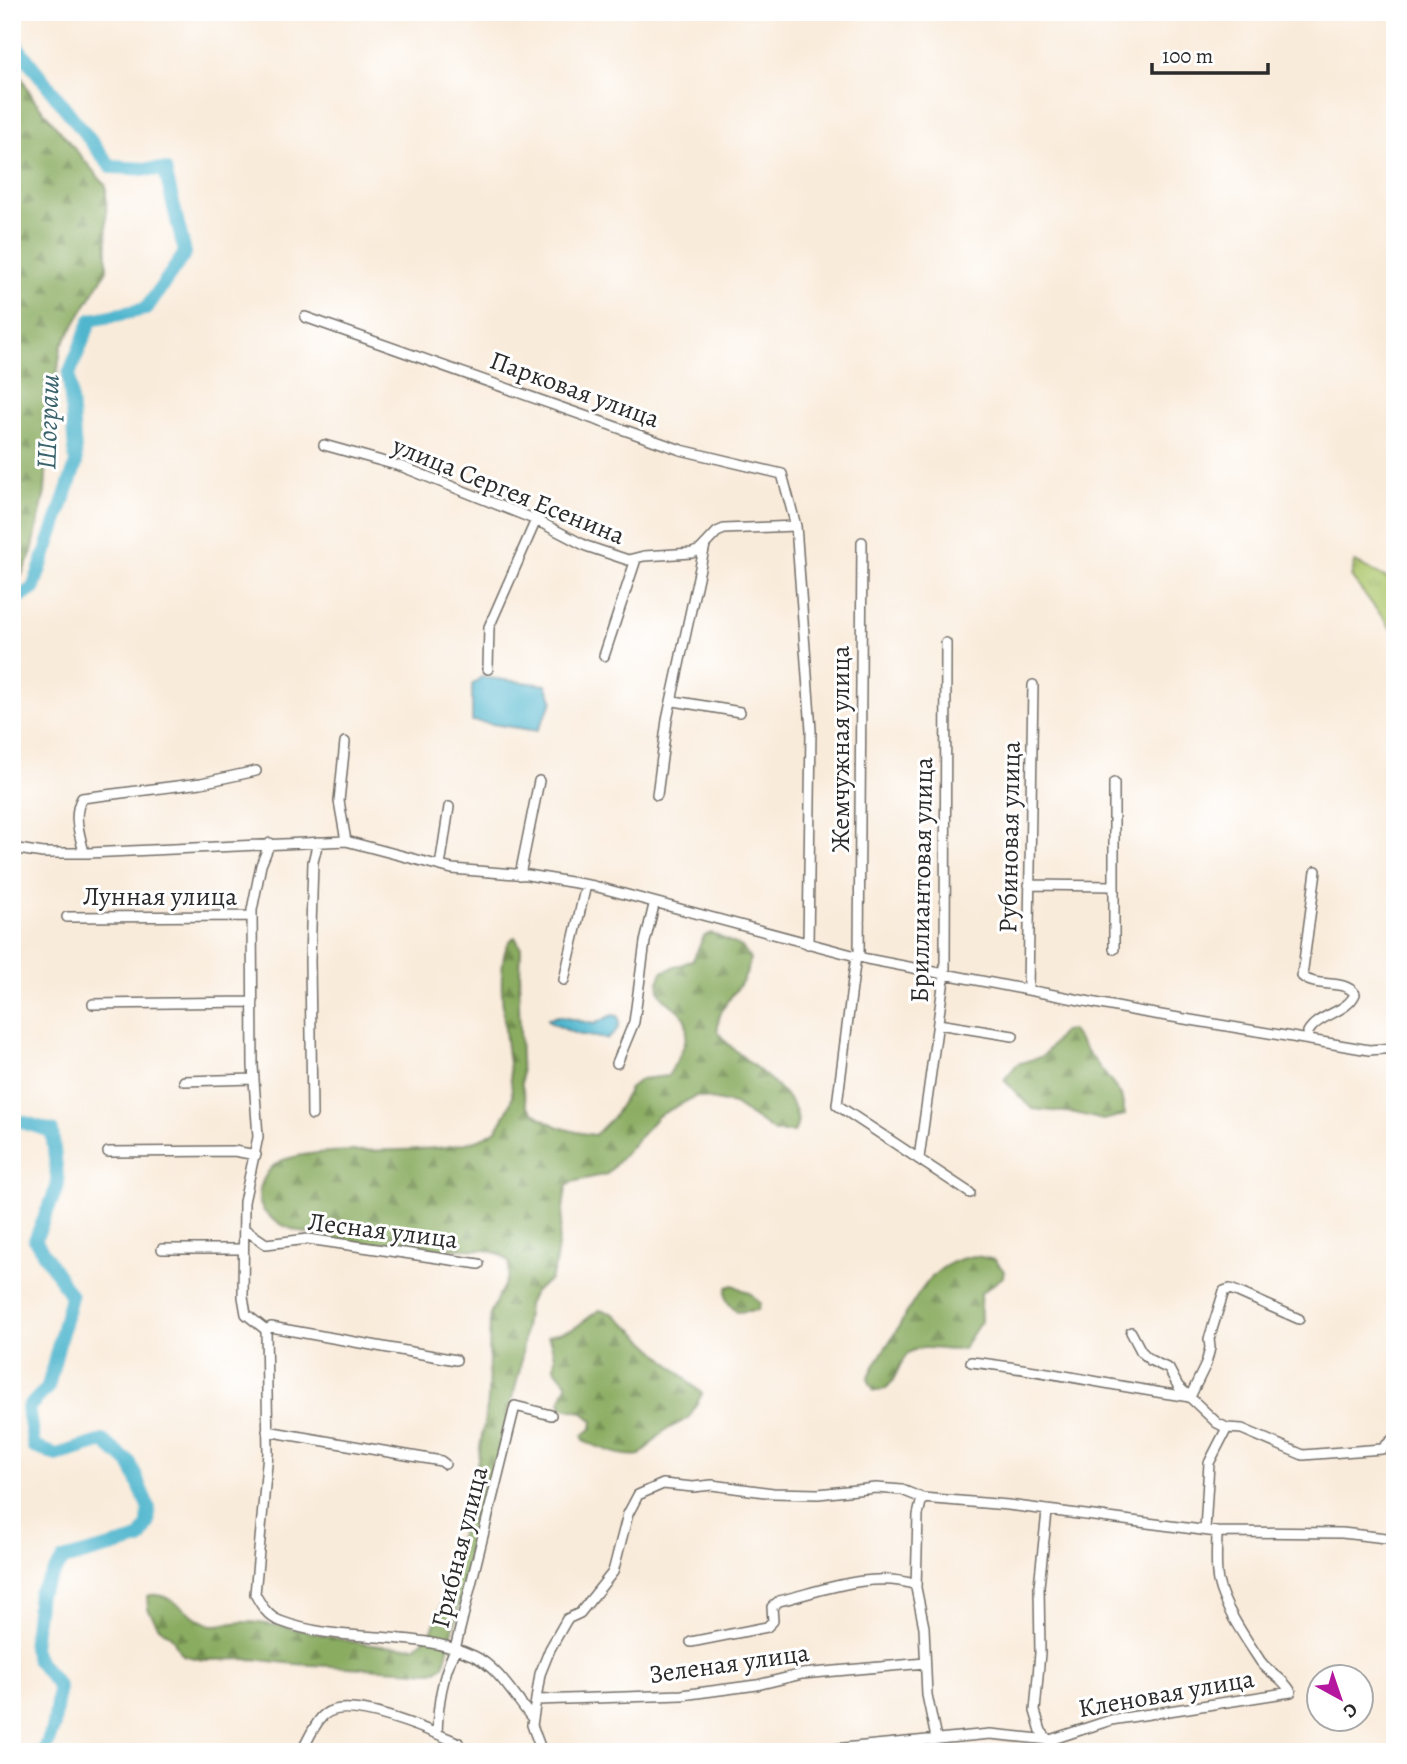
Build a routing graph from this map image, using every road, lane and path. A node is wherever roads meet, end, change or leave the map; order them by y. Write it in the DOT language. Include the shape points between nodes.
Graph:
graph roads {
  1 [pos="305,317"];
  2 [pos="324,444"];
  3 [pos="536,520"];
  4 [pos="796,526"];
  5 [pos="862,542"];
  6 [pos="705,545"];
  7 [pos="636,559"];
  8 [pos="946,643"];
  9 [pos="604,656"];
  10 [pos="488,669"];
  11 [pos="1032,685"];
  12 [pos="674,701"];
  13 [pos="740,712"];
  14 [pos="345,742"];
  15 [pos="256,771"];
  16 [pos="539,781"];
  17 [pos="1114,783"];
  18 [pos="657,795"];
  19 [pos="449,807"];
  20 [pos="346,841"];
  21 [pos="318,842"];
  22 [pos="270,843"];
  23 [pos="12,848"];
  24 [pos="84,853"];
  25 [pos="440,866"];
  26 [pos="1315,871"];
  27 [pos="520,875"];
  28 [pos="586,885"];
  29 [pos="1030,885"];
  30 [pos="1113,886"];
  31 [pos="654,905"];
  32 [pos="252,916"];
  33 [pos="67,917"];
  34 [pos="808,944"];
  35 [pos="1114,949"];
  36 [pos="857,957"];
  37 [pos="945,972"];
  38 [pos="565,980"];
  39 [pos="1028,989"];
  40 [pos="253,1003"];
  41 [pos="93,1004"];
  42 [pos="938,1024"];
  43 [pos="1013,1037"];
  44 [pos="1309,1040"];
  45 [pos="1395,1048"];
  46 [pos="617,1063"];
  47 [pos="254,1079"];
  48 [pos="184,1081"];
  49 [pos="312,1115"];
  50 [pos="108,1152"];
  51 [pos="256,1155"];
  52 [pos="919,1158"];
  53 [pos="970,1193"];
  54 [pos="244,1229"];
  55 [pos="162,1249"];
  56 [pos="242,1249"];
  57 [pos="479,1264"];
  58 [pos="1298,1319"];
  59 [pos="266,1330"];
  60 [pos="1131,1332"];
  61 [pos="456,1360"];
  62 [pos="971,1362"];
  63 [pos="1190,1397"];
  64 [pos="551,1415"];
  65 [pos="1227,1428"];
  66 [pos="267,1431"];
  67 [pos="1395,1437"];
  68 [pos="445,1464"];
  69 [pos="922,1499"];
  70 [pos="1047,1512"];
  71 [pos="1205,1530"];
  72 [pos="1217,1532"];
  73 [pos="1395,1539"];
  74 [pos="916,1585"];
  75 [pos="691,1642"];
  76 [pos="456,1649"];
  77 [pos="925,1663"];
  78 [pos="538,1700"];
  79 [pos="533,1719"];
  80 [pos="437,1734"];
  81 [pos="936,1738"];
  82 [pos="1049,1740"];
  83 [pos="458,1747"];
  84 [pos="1329,1751"];
  85 [pos="301,1752"];
  86 [pos="542,1752"];
  87 [pos="802,1752"];
  88 [pos="936,1752"];
  89 [pos="1058,1752"];
  90 [pos="1324,1752"];
  1 -- 4 [label="street, Парковая улица" via="681,450 776,471 785,478"];
  2 -- 3 [label="street, улица Сергея Есенина" via="403,467"];
  3 -- 7 [label="street, улица Сергея Есенина" via="611,555"];
  3 -- 10 [label="street" via="489,627"];
  4 -- 6 [label="street, улица Сергея Есенина" via="724,529"];
  4 -- 34 [label="street, Парковая улица" via="811,730"];
  5 -- 36 [label="street, Жемчужная улица"];
  6 -- 7 [label="street, улица Сергея Есенина" via="692,553"];
  6 -- 12 [label="street"];
  7 -- 9 [label="street"];
  8 -- 37 [label="street, Бриллиантовая улица"];
  11 -- 29 [label="street, Рубиновая улица"];
  12 -- 13 [label="street"];
  12 -- 18 [label="street" via="667,720"];
  14 -- 20 [label="street" via="339,801"];
  15 -- 24 [label="street" via="82,798 77,820"];
  16 -- 27 [label="street"];
  17 -- 30 [label="street"];
  19 -- 25 [label="street"];
  20 -- 21 [label="street"];
  20 -- 25 [label="street"];
  21 -- 22 [label="street"];
  21 -- 49 [label="street" via="313,862 310,960"];
  22 -- 24 [label="street"];
  22 -- 32 [label="street" via="256,881"];
  23 -- 24 [label="street"];
  25 -- 27 [label="street"];
  26 -- 44 [label="street" via="1302,976 1347,987 1355,994 1317,1020 1308,1032"];
  27 -- 28 [label="street"];
  28 -- 31 [label="street"];
  28 -- 38 [label="street"];
  29 -- 30 [label="street"];
  29 -- 39 [label="street, Рубиновая улица"];
  30 -- 35 [label="street"];
  31 -- 34 [label="street"];
  31 -- 46 [label="street" via="634,1022"];
  32 -- 33 [label="street, Лунная улица"];
  32 -- 40 [label="street"];
  34 -- 36 [label="street"];
  36 -- 37 [label="street"];
  36 -- 52 [label="street, Жемчужная улица" via="837,1105"];
  37 -- 39 [label="street"];
  37 -- 42 [label="street, Бриллиантовая улица"];
  39 -- 44 [label="street"];
  40 -- 41 [label="street"];
  40 -- 47 [label="street"];
  42 -- 43 [label="street"];
  42 -- 52 [label="street, Бриллиантовая улица"];
  44 -- 45 [label="street" via="1368,1050"];
  47 -- 48 [label="street"];
  47 -- 51 [label="street"];
  50 -- 51 [label="street" via="234,1151"];
  51 -- 54 [label="street" via="245,1192"];
  52 -- 53 [label="street, Жемчужная улица"];
  54 -- 56 [label="street"];
  54 -- 57 [label="street, Лесная улица" via="266,1244 308,1239"];
  55 -- 56 [label="street"];
  56 -- 59 [label="street" via="246,1314"];
  58 -- 63 [label="street" via="1230,1289 1224,1292 1206,1364"];
  59 -- 61 [label="street" via="271,1327"];
  59 -- 66 [label="street"];
  60 -- 63 [label="street" via="1141,1351 1169,1369"];
  62 -- 63 [label="street"];
  63 -- 65 [label="street"];
  64 -- 76 [label="street, Грибная улица" via="515,1406"];
  65 -- 67 [label="street" via="1242,1429 1303,1455 1382,1449"];
  65 -- 71 [label="street" via="1209,1463"];
  66 -- 68 [label="street"];
  66 -- 76 [label="street" via="255,1594 267,1612 279,1621 316,1629 432,1641"];
  69 -- 70 [label="street"];
  69 -- 74 [label="street"];
  69 -- 78 [label="street" via="902,1490 876,1488 818,1494 663,1484 638,1495 628,1514 613,1572 580,1613 559,1629 540,1674"];
  70 -- 71 [label="street"];
  70 -- 82 [label="street" via="1034,1711"];
  71 -- 72 [label="street"];
  72 -- 73 [label="street" via="1342,1533"];
  72 -- 82 [label="street, Кленовая улица" via="1218,1580 1229,1607 1262,1662 1283,1678 1291,1692 1111,1720"];
  74 -- 75 [label="street" via="884,1580 852,1583 779,1601 772,1607 773,1621 767,1627"];
  74 -- 77 [label="street"];
  76 -- 79 [label="street" via="488,1666"];
  76 -- 80 [label="street, Грибная улица" via="438,1700"];
  77 -- 78 [label="street, Зеленая улица" via="802,1674 682,1695"];
  77 -- 81 [label="street"];
  78 -- 79 [label="street"];
  79 -- 86 [label="street"];
  80 -- 83 [label="street"];
  80 -- 85 [label="street" via="374,1712 337,1710 324,1714"];
  81 -- 82 [label="street" via="989,1734"];
  81 -- 87 [label="street"];
  81 -- 88 [label="street"];
  82 -- 89 [label="street"];
  84 -- 90 [label="street"];
}
